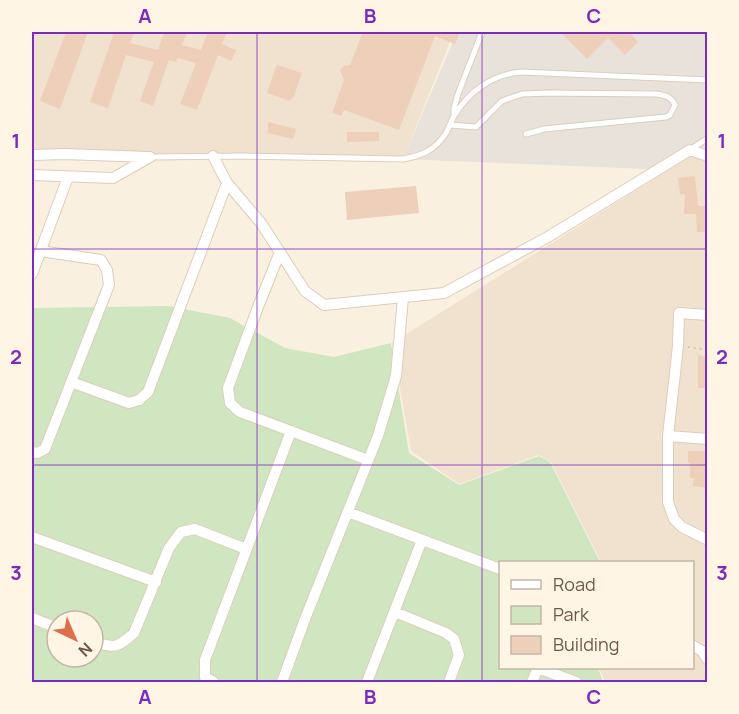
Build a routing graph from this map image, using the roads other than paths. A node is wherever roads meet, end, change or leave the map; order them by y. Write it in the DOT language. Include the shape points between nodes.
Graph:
graph roads {
  1 [pos="482,32"];
  2 [pos="708,80"];
  3 [pos="454,116"];
  4 [pos="450,125"];
  5 [pos="526,134"];
  6 [pos="708,138"];
  7 [pos="690,150"];
  8 [pos="32,155"];
  9 [pos="213,156"];
  10 [pos="708,156"];
  11 [pos="150,157"];
  12 [pos="32,175"];
  13 [pos="69,177"];
  14 [pos="227,183"];
  15 [pos="40,250"];
  16 [pos="280,252"];
  17 [pos="32,274"];
  18 [pos="404,298"];
  19 [pos="708,315"];
  20 [pos="71,382"];
  21 [pos="291,431"];
  22 [pos="668,436"];
  23 [pos="708,439"];
  24 [pos="32,452"];
  25 [pos="368,460"];
  26 [pos="348,512"];
  27 [pos="32,537"];
  28 [pos="422,540"];
  29 [pos="708,540"];
  30 [pos="246,549"];
  31 [pos="499,568"];
  32 [pos="156,582"];
  33 [pos="395,612"];
  34 [pos="105,645"];
  35 [pos="694,646"];
  36 [pos="708,660"];
  37 [pos="541,669"];
  38 [pos="214,682"];
  39 [pos="282,682"];
  40 [pos="367,682"];
  41 [pos="449,682"];
  42 [pos="576,682"];
  1 -- 3 [label="lane" via="458,94"];
  2 -- 3 [label="lane" via="512,73 485,84"];
  3 -- 4 [label="lane"];
  4 -- 5 [label="lane" via="476,128 502,101 522,94 656,94 670,98 675,105 666,117"];
  4 -- 9 [label="lane" via="427,153 403,159"];
  6 -- 7 [label="lane"];
  7 -- 10 [label="street"];
  7 -- 18 [label="street" via="546,238 444,293"];
  8 -- 11 [label="street"];
  9 -- 11 [label="lane"];
  9 -- 14 [label="street"];
  11 -- 13 [label="street" via="113,178"];
  12 -- 13 [label="street"];
  13 -- 15 [label="street"];
  14 -- 16 [label="street"];
  14 -- 20 [label="street" via="148,392 129,403"];
  15 -- 17 [label="street"];
  15 -- 20 [label="street" via="101,260 107,270 109,285"];
  16 -- 18 [label="street" via="305,291 324,305"];
  16 -- 21 [label="street" via="228,388 230,403 240,412"];
  18 -- 25 [label="street" via="396,376"];
  19 -- 22 [label="street" via="679,313"];
  20 -- 24 [label="street" via="45,449"];
  21 -- 25 [label="street"];
  21 -- 30 [label="street"];
  22 -- 23 [label="street"];
  22 -- 29 [label="street" via="668,502 674,519"];
  25 -- 26 [label="street"];
  26 -- 28 [label="street"];
  26 -- 39 [label="street"];
  27 -- 32 [label="street"];
  28 -- 31 [label="street"];
  28 -- 33 [label="street"];
  30 -- 32 [label="street" via="195,529 181,532 169,548"];
  30 -- 38 [label="street" via="205,660 205,677"];
  32 -- 34 [label="street" via="134,633 123,643"];
  33 -- 40 [label="street"];
  33 -- 41 [label="street" via="454,639 459,655"];
  35 -- 36 [label="street"];
  37 -- 42 [label="street"];
}
